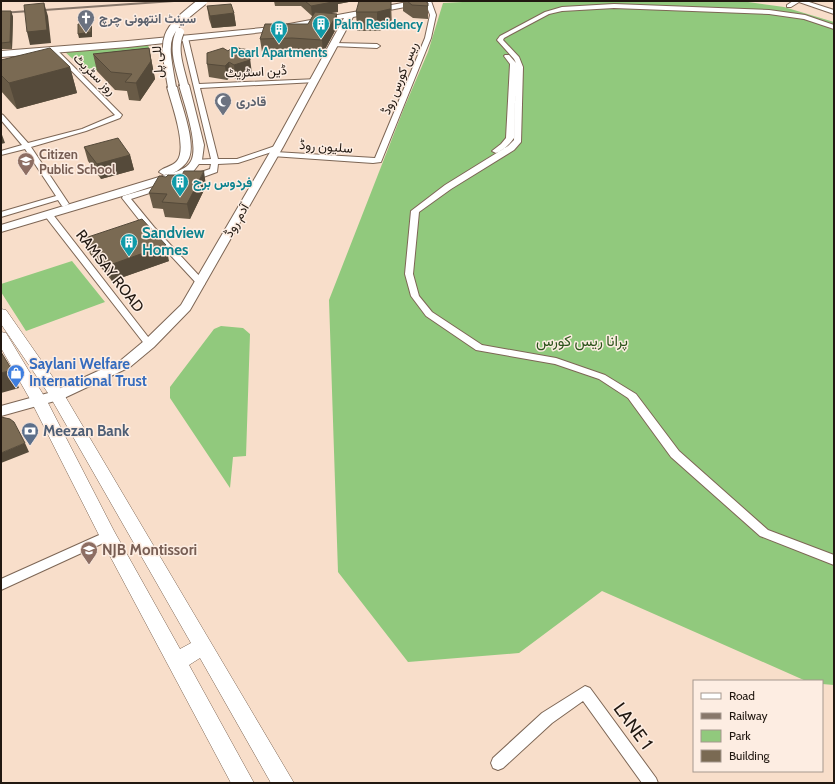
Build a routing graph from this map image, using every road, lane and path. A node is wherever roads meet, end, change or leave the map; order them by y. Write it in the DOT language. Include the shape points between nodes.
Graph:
graph roads {
  1 [pos="203,1"];
  2 [pos="214,1"];
  3 [pos="428,1"];
  4 [pos="798,1"];
  5 [pos="789,6"];
  6 [pos="834,12"];
  7 [pos="350,15"];
  8 [pos="834,23"];
  9 [pos="834,27"];
  10 [pos="185,38"];
  11 [pos="335,45"];
  12 [pos="377,46"];
  13 [pos="54,50"];
  14 [pos="1,54"];
  15 [pos="316,80"];
  16 [pos="197,86"];
  17 [pos="1,116"];
  18 [pos="27,146"];
  19 [pos="1,153"];
  20 [pos="274,154"];
  21 [pos="251,157"];
  22 [pos="376,160"];
  23 [pos="196,162"];
  24 [pos="215,162"];
  25 [pos="448,187"];
  26 [pos="63,200"];
  27 [pos="48,214"];
  28 [pos="1,215"];
  29 [pos="1,222"];
  30 [pos="1,229"];
  31 [pos="201,283"];
  32 [pos="1,313"];
  33 [pos="1,336"];
  34 [pos="149,344"];
  35 [pos="56,393"];
  36 [pos="37,398"];
  37 [pos="1,403"];
  38 [pos="1,411"];
  39 [pos="108,536"];
  40 [pos="834,560"];
  41 [pos="1,585"];
  42 [pos="203,646"];
  43 [pos="176,662"];
  44 [pos="498,763"];
  45 [pos="243,783"];
  46 [pos="283,783"];
  47 [pos="652,783"];
  1 -- 26 [label="street, للی پل, bridge" via="169,34 167,51 172,87 185,143 185,153 181,162 168,171"];
  2 -- 23 [label="street, للی پل, bridge" via="177,36 176,46 199,145"];
  3 -- 7 [label="street"];
  3 -- 22 [label="street, ریس کورس روڈ" via="433,15 428,38"];
  4 -- 5 [label="street"];
  4 -- 6 [label="street"];
  7 -- 10 [label="street" via="273,29"];
  7 -- 11 [label="street, آدم روڈ"];
  8 -- 25 [label="street" via="792,12 677,6 598,4 547,9 496,37 494,41 513,64 510,138 504,146 455,179"];
  9 -- 25 [label="street" via="805,17 769,12 614,6 547,13 500,40 517,58 520,67 518,140 511,148"];
  10 -- 13 [label="street"];
  10 -- 16 [label="street"];
  11 -- 12 [label="street"];
  11 -- 15 [label="street, آدم روڈ"];
  13 -- 14 [label="street"];
  13 -- 18 [label="street, روز سٹریٹ" via="119,115 103,124"];
  15 -- 16 [label="street, ڈین اسٹریٹ"];
  15 -- 20 [label="street, آدم روڈ"];
  16 -- 24 [label="street"];
  17 -- 18 [label="street"];
  18 -- 19 [label="street"];
  18 -- 26 [label="street"];
  20 -- 21 [label="street, سلیون روڈ"];
  20 -- 21 [label="street, سلیون روڈ"];
  20 -- 22 [label="street, سلیون روڈ"];
  20 -- 31 [label="street, آدم روڈ"];
  21 -- 24 [label="street, سلیون روڈ"];
  23 -- 24 [label="street, سلیون روڈ"];
  23 -- 27 [label="street" via="188,171 178,175"];
  24 -- 31 [label="street" via="214,170 126,198"];
  25 -- 40 [label="street" via="415,211 409,274 415,296 429,314 480,348 556,361 602,377 632,396 675,454 764,533"];
  26 -- 28 [label="street"];
  26 -- 29 [label="street"];
  27 -- 30 [label="street"];
  27 -- 34 [label="street, RAMSAY ROAD"];
  31 -- 34 [label="street, آدم روڈ" via="186,307"];
  32 -- 35 [label="main road"];
  33 -- 36 [label="main road"];
  34 -- 35 [label="street, آدم روڈ" via="124,364"];
  35 -- 36 [label="street, آدم روڈ"];
  35 -- 42 [label="main road"];
  36 -- 37 [label="street"];
  36 -- 38 [label="street"];
  36 -- 39 [label="main road"];
  39 -- 41 [label="street"];
  39 -- 43 [label="main road"];
  42 -- 43 [label="main road"];
  42 -- 46 [label="main road"];
  43 -- 45 [label="main road"];
  44 -- 47 [label="street, LANE 1" via="547,718 585,692"];
}
